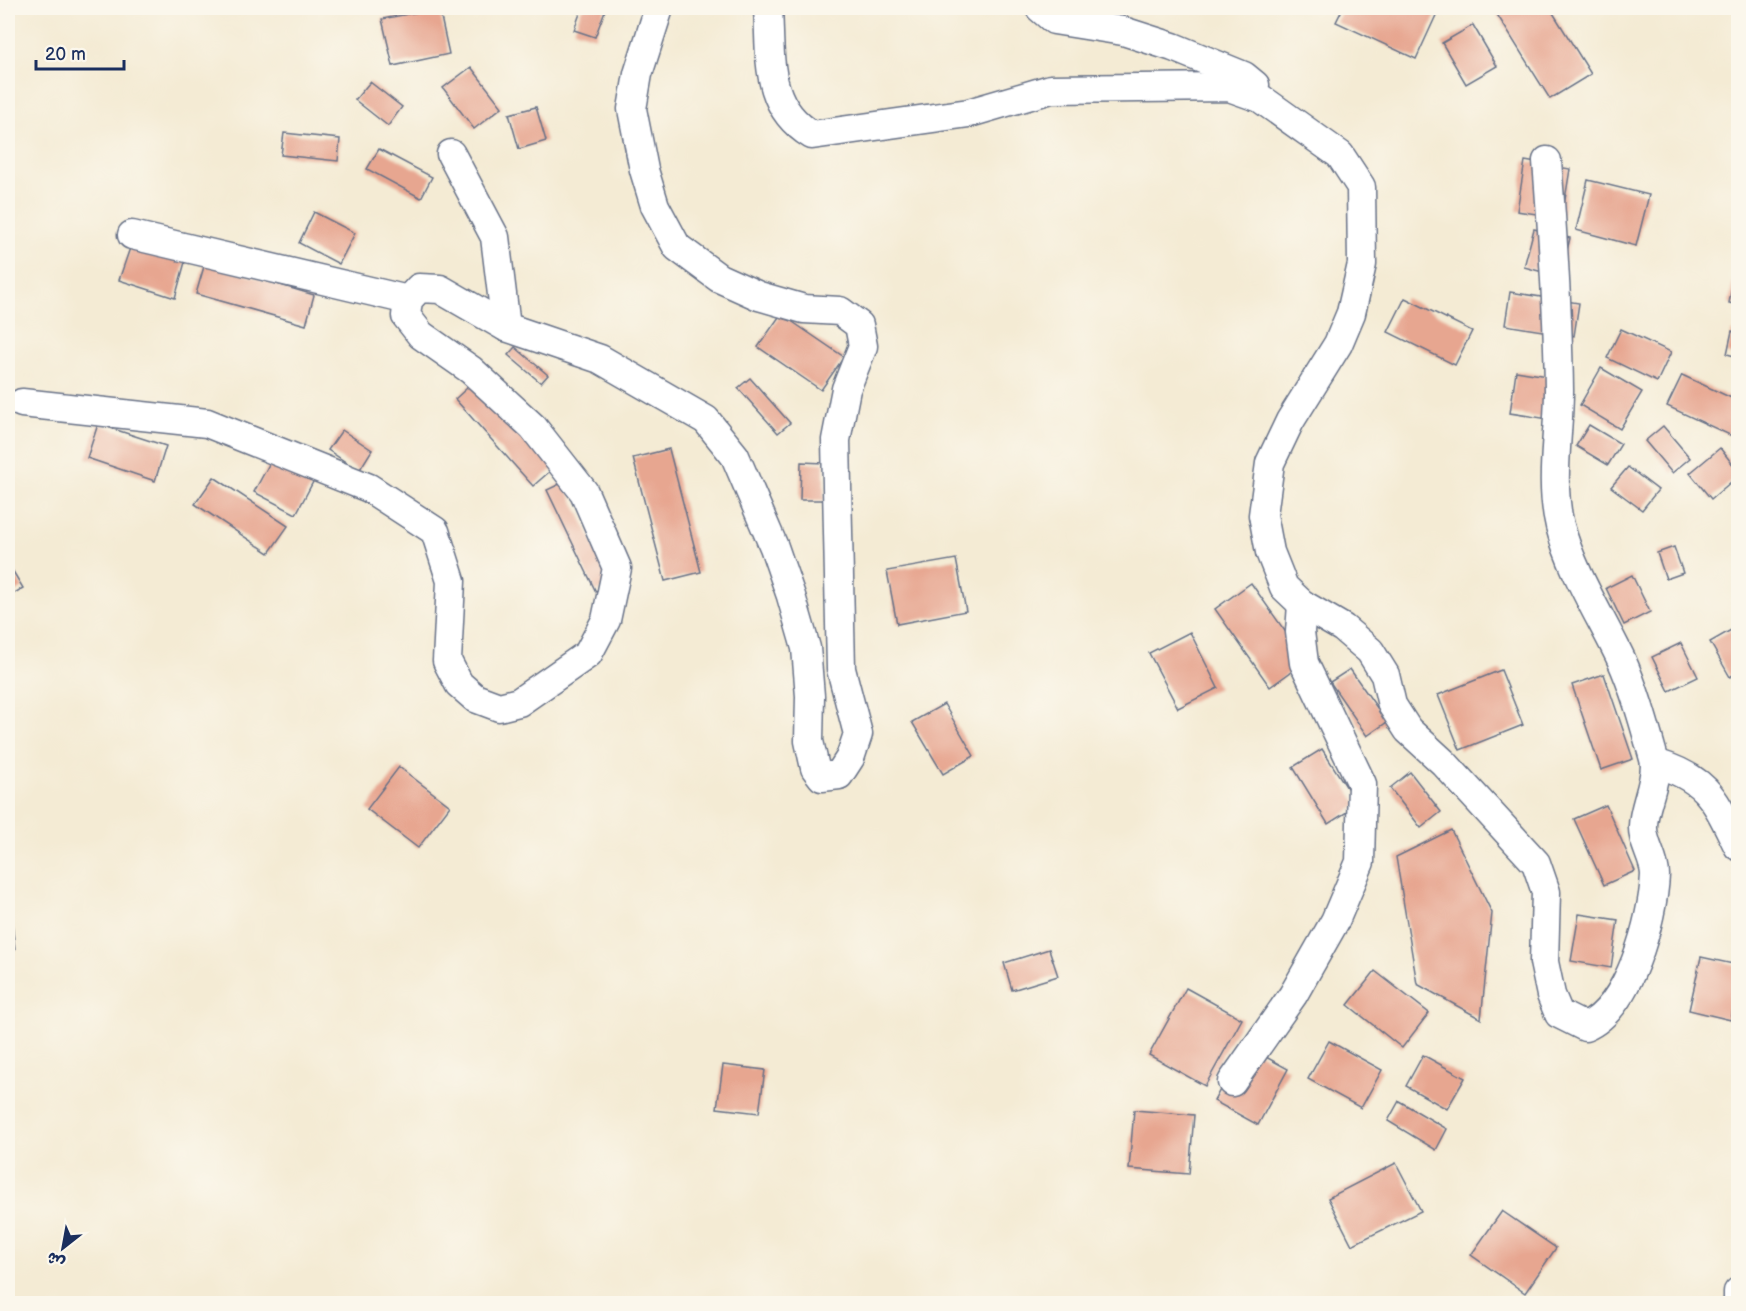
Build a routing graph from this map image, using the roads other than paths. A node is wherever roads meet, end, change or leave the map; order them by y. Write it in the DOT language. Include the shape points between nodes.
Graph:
graph roads {
  1 [pos="659,8"];
  2 [pos="768,8"];
  3 [pos="1040,8"];
  4 [pos="1260,98"];
  5 [pos="451,154"];
  6 [pos="1548,161"];
  7 [pos="132,235"];
  8 [pos="408,300"];
  9 [pos="506,327"];
  10 [pos="22,403"];
  11 [pos="1302,604"];
  12 [pos="1655,763"];
  13 [pos="1738,846"];
  14 [pos="1232,1082"];
  15 [pos="1738,1292"];
  16 [pos="1738,1304"];
  1 -- 9 [label="street" via="638,74 632,109 655,206 677,247 719,278 759,296 804,309 840,311 859,325 863,346 846,388 836,440 841,669 858,734 839,775 822,777 815,768 809,741 806,648 774,547 735,456 706,420 600,359"];
  2 -- 4 [label="street" via="772,74 780,104 795,125 812,135 969,113 1051,90 1229,87"];
  3 -- 4 [label="street" via="1054,20 1123,32 1211,62 1244,76 1258,88"];
  4 -- 11 [label="street" via="1340,155 1361,187 1362,264 1351,313 1338,344 1290,421 1270,463 1263,515 1270,552 1284,586"];
  5 -- 9 [label="street" via="495,237"];
  6 -- 12 [label="street" via="1558,302 1559,413 1554,482 1560,526 1622,662"];
  7 -- 8 [label="street"];
  8 -- 9 [label="street" via="419,288 440,289"];
  8 -- 10 [label="street" via="406,316 421,335 471,370 533,427 577,482 617,568 606,620 588,654 519,702 499,707 475,698 459,684 447,661 451,580 435,531 369,488 207,423"];
  11 -- 12 [label="street" via="1343,627 1370,651 1385,675 1392,705 1408,730 1444,763 1536,863 1546,892 1544,962 1551,995 1559,1014 1585,1027 1599,1021 1611,1009 1635,965 1648,918 1655,873 1643,828"];
  11 -- 14 [label="street" via="1300,632 1305,663 1362,784 1360,862 1335,921 1293,995"];
  12 -- 13 [label="street" via="1677,769 1711,793"];
  15 -- 16 [label="street"];
}
